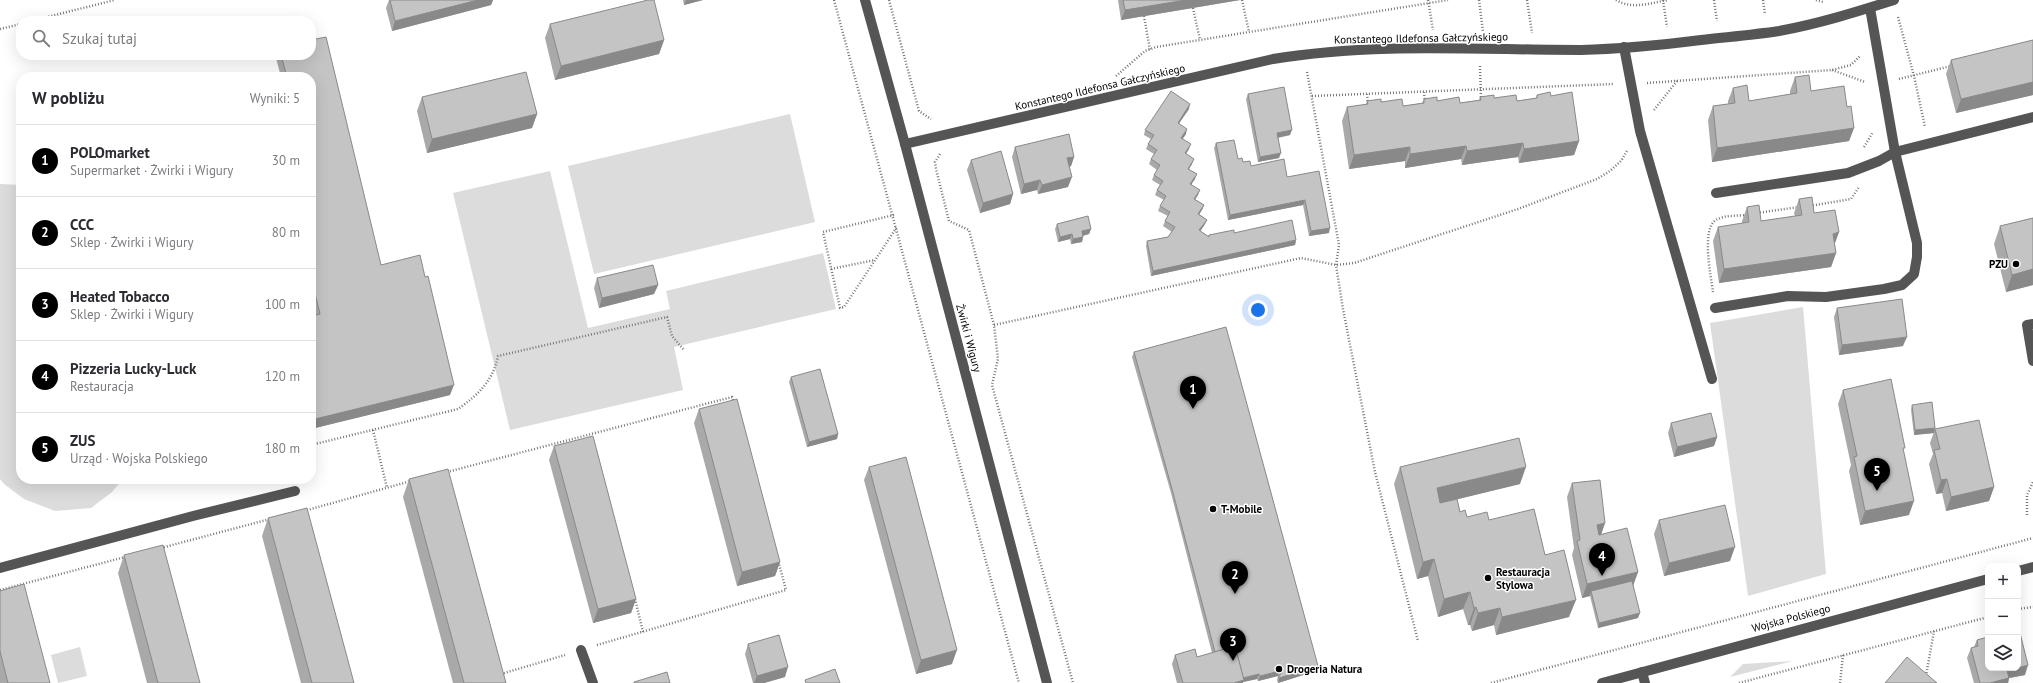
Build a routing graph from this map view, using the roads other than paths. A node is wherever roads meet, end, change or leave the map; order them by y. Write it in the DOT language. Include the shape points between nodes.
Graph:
graph roads {
  1 [pos="865,0"];
  2 [pos="1894,0"];
  3 [pos="1870,8"];
  4 [pos="1624,48"];
  5 [pos="2033,117"];
  6 [pos="906,144"];
  7 [pos="1896,152"];
  8 [pos="1716,193"];
  9 [pos="1715,308"];
  10 [pos="2033,324"];
  11 [pos="2033,361"];
  12 [pos="1712,379"];
  13 [pos="295,491"];
  14 [pos="2033,567"];
  15 [pos="0,568"];
  16 [pos="2021,570"];
  17 [pos="1985,580"];
  18 [pos="581,650"];
  19 [pos="1642,672"];
  20 [pos="593,683"];
  21 [pos="1047,683"];
  22 [pos="1602,683"];
  23 [pos="1645,683"];
  1 -- 6 [label="street, Żwirki i Wigury"];
  2 -- 3 [label="street, Konstantego Ildefonsa Gałczyńskiego"];
  3 -- 4 [label="street, Konstantego Ildefonsa Gałczyńskiego" via="1778,31"];
  3 -- 7 [label="street"];
  4 -- 6 [label="street, Konstantego Ildefonsa Gałczyńskiego" via="1434,49 1304,54"];
  4 -- 12 [label="street" via="1640,131"];
  5 -- 7 [label="street"];
  6 -- 21 [label="street, Żwirki i Wigury"];
  7 -- 8 [label="street" via="1848,173"];
  7 -- 9 [label="street" via="1918,257 1914,274 1902,285 1884,290 1840,295 1788,296"];
  10 -- 11 [label="street" via="2027,325"];
  13 -- 15 [label="street"];
  14 -- 16 [label="street"];
  17 -- 19 [label="street, Wojska Polskiego"];
  18 -- 20 [label="street"];
  19 -- 22 [label="street, Wojska Polskiego"];
  19 -- 23 [label="street"];
}
